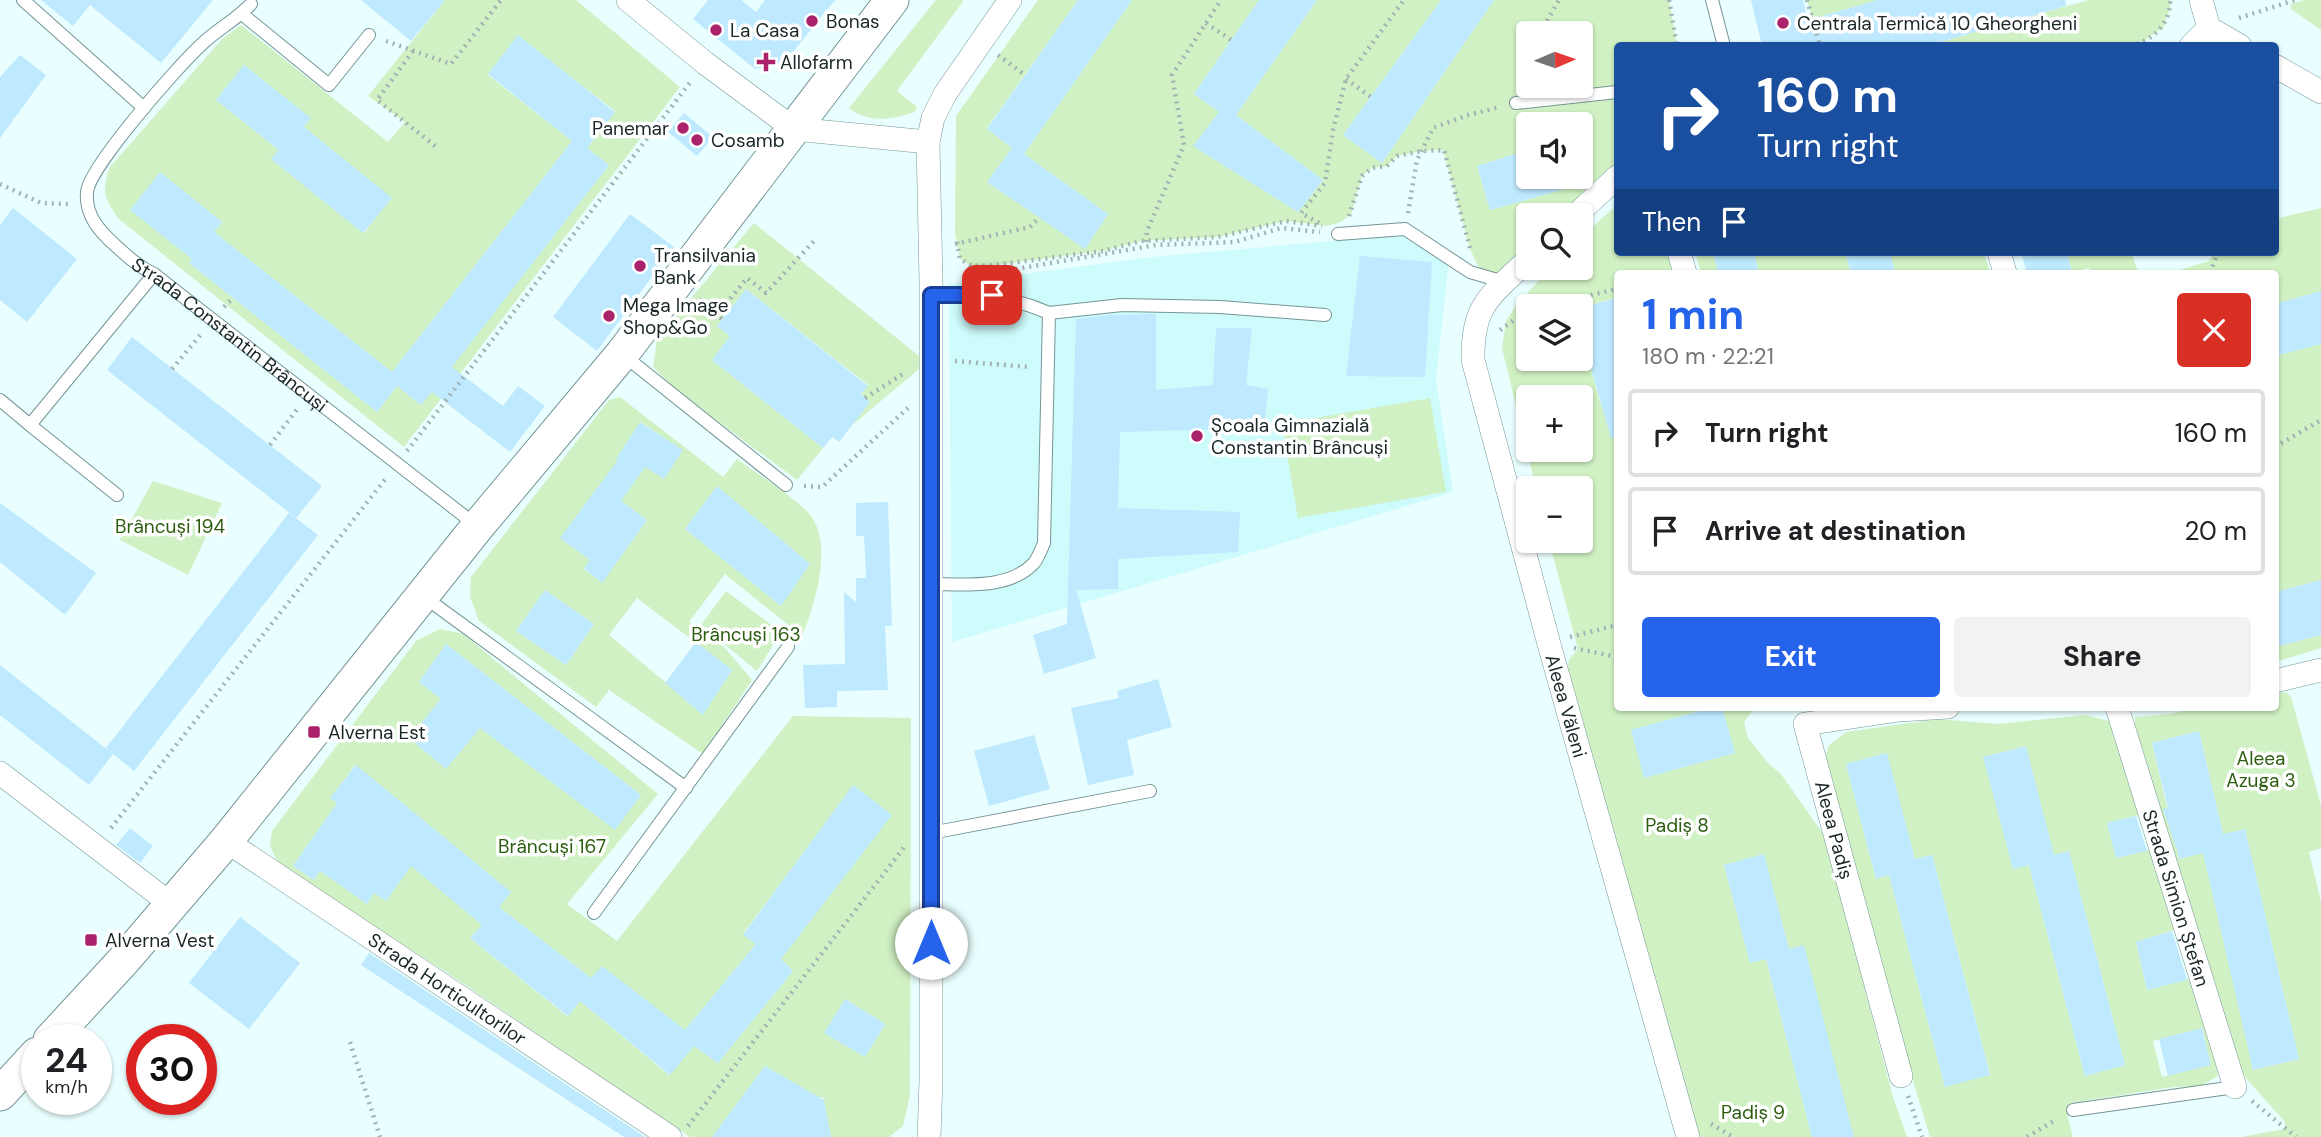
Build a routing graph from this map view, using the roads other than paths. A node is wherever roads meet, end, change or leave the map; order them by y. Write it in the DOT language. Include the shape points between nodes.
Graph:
graph roads {
  1 [pos="23,0"];
  2 [pos="628,0"];
  3 [pos="892,0"];
  4 [pos="1010,0"];
  5 [pos="1712,0"];
  6 [pos="2201,0"];
  7 [pos="2209,28"];
  8 [pos="369,35"];
  9 [pos="1723,42"];
  10 [pos="2195,42"];
  11 [pos="2233,42"];
  12 [pos="2279,68"];
  13 [pos="1614,92"];
  14 [pos="2321,92"];
  15 [pos="1516,103"];
  16 [pos="144,108"];
  17 [pos="794,129"];
  18 [pos="928,142"];
  19 [pos="1614,180"];
  20 [pos="1589,203"];
  21 [pos="1340,228"];
  22 [pos="1516,271"];
  23 [pos="154,274"];
  24 [pos="1504,282"];
  25 [pos="931,288"];
  26 [pos="1049,313"];
  27 [pos="1325,315"];
  28 [pos="622,354"];
  29 [pos="0,400"];
  30 [pos="30,425"];
  31 [pos="786,485"];
  32 [pos="117,495"];
  33 [pos="478,526"];
  34 [pos="930,584"];
  35 [pos="422,596"];
  36 [pos="788,647"];
  37 [pos="2321,670"];
  38 [pos="2279,680"];
  39 [pos="1892,711"];
  40 [pos="2118,711"];
  41 [pos="0,774"];
  42 [pos="685,788"];
  43 [pos="1150,791"];
  44 [pos="931,824"];
  45 [pos="226,841"];
  46 [pos="172,905"];
  47 [pos="594,913"];
  48 [pos="64,1024"];
  49 [pos="21,1071"];
  50 [pos="1901,1076"];
  51 [pos="2235,1087"];
  52 [pos="0,1094"];
  53 [pos="2073,1110"];
  54 [pos="679,1132"];
  55 [pos="929,1137"];
  56 [pos="1688,1137"];
  1 -- 16 [label="lane"];
  2 -- 17 [label="street"];
  3 -- 17 [label="main road"];
  4 -- 18 [label="street" via="945,94"];
  5 -- 9 [label="lane"];
  6 -- 7 [label="street"];
  7 -- 10 [label="street"];
  7 -- 11 [label="street"];
  8 -- 16 [label="lane" via="329,85 246,9 196,50"];
  12 -- 14 [label="street"];
  13 -- 15 [label="lane"];
  16 -- 23 [label="lane, Strada Constantin Brâncuși" via="92,176 87,190 92,219 102,233"];
  17 -- 18 [label="street"];
  17 -- 28 [label="main road"];
  18 -- 25 [label="street"];
  19 -- 20 [label="street"];
  21 -- 24 [label="lane" via="1405,229 1470,272"];
  22 -- 24 [label="street, Aleea Văleni"];
  23 -- 30 [label="lane"];
  23 -- 33 [label="lane, Strada Constantin Brâncuși"];
  24 -- 56 [label="street, Aleea Văleni" via="1476,319 1473,360"];
  25 -- 26 [label="lane" via="992,295"];
  25 -- 34 [label="street"];
  26 -- 27 [label="lane" via="1122,305"];
  26 -- 34 [label="lane" via="1044,543 1035,562 1021,574 990,583"];
  28 -- 31 [label="lane"];
  28 -- 33 [label="main road"];
  29 -- 30 [label="lane"];
  30 -- 32 [label="lane"];
  33 -- 35 [label="main road"];
  34 -- 44 [label="street"];
  35 -- 42 [label="lane"];
  35 -- 45 [label="main road"];
  36 -- 42 [label="lane"];
  37 -- 38 [label="street"];
  39 -- 50 [label="street, Aleea Padiș" via="1805,724"];
  40 -- 51 [label="street, Strada Simion Ștefan"];
  41 -- 46 [label="street"];
  42 -- 47 [label="lane"];
  43 -- 44 [label="lane"];
  44 -- 55 [label="street"];
  45 -- 46 [label="main road"];
  45 -- 54 [label="street, Strada Horticultorilor"];
  46 -- 48 [label="main road"];
  49 -- 52 [label="main road"];
  51 -- 53 [label="lane"];
}
